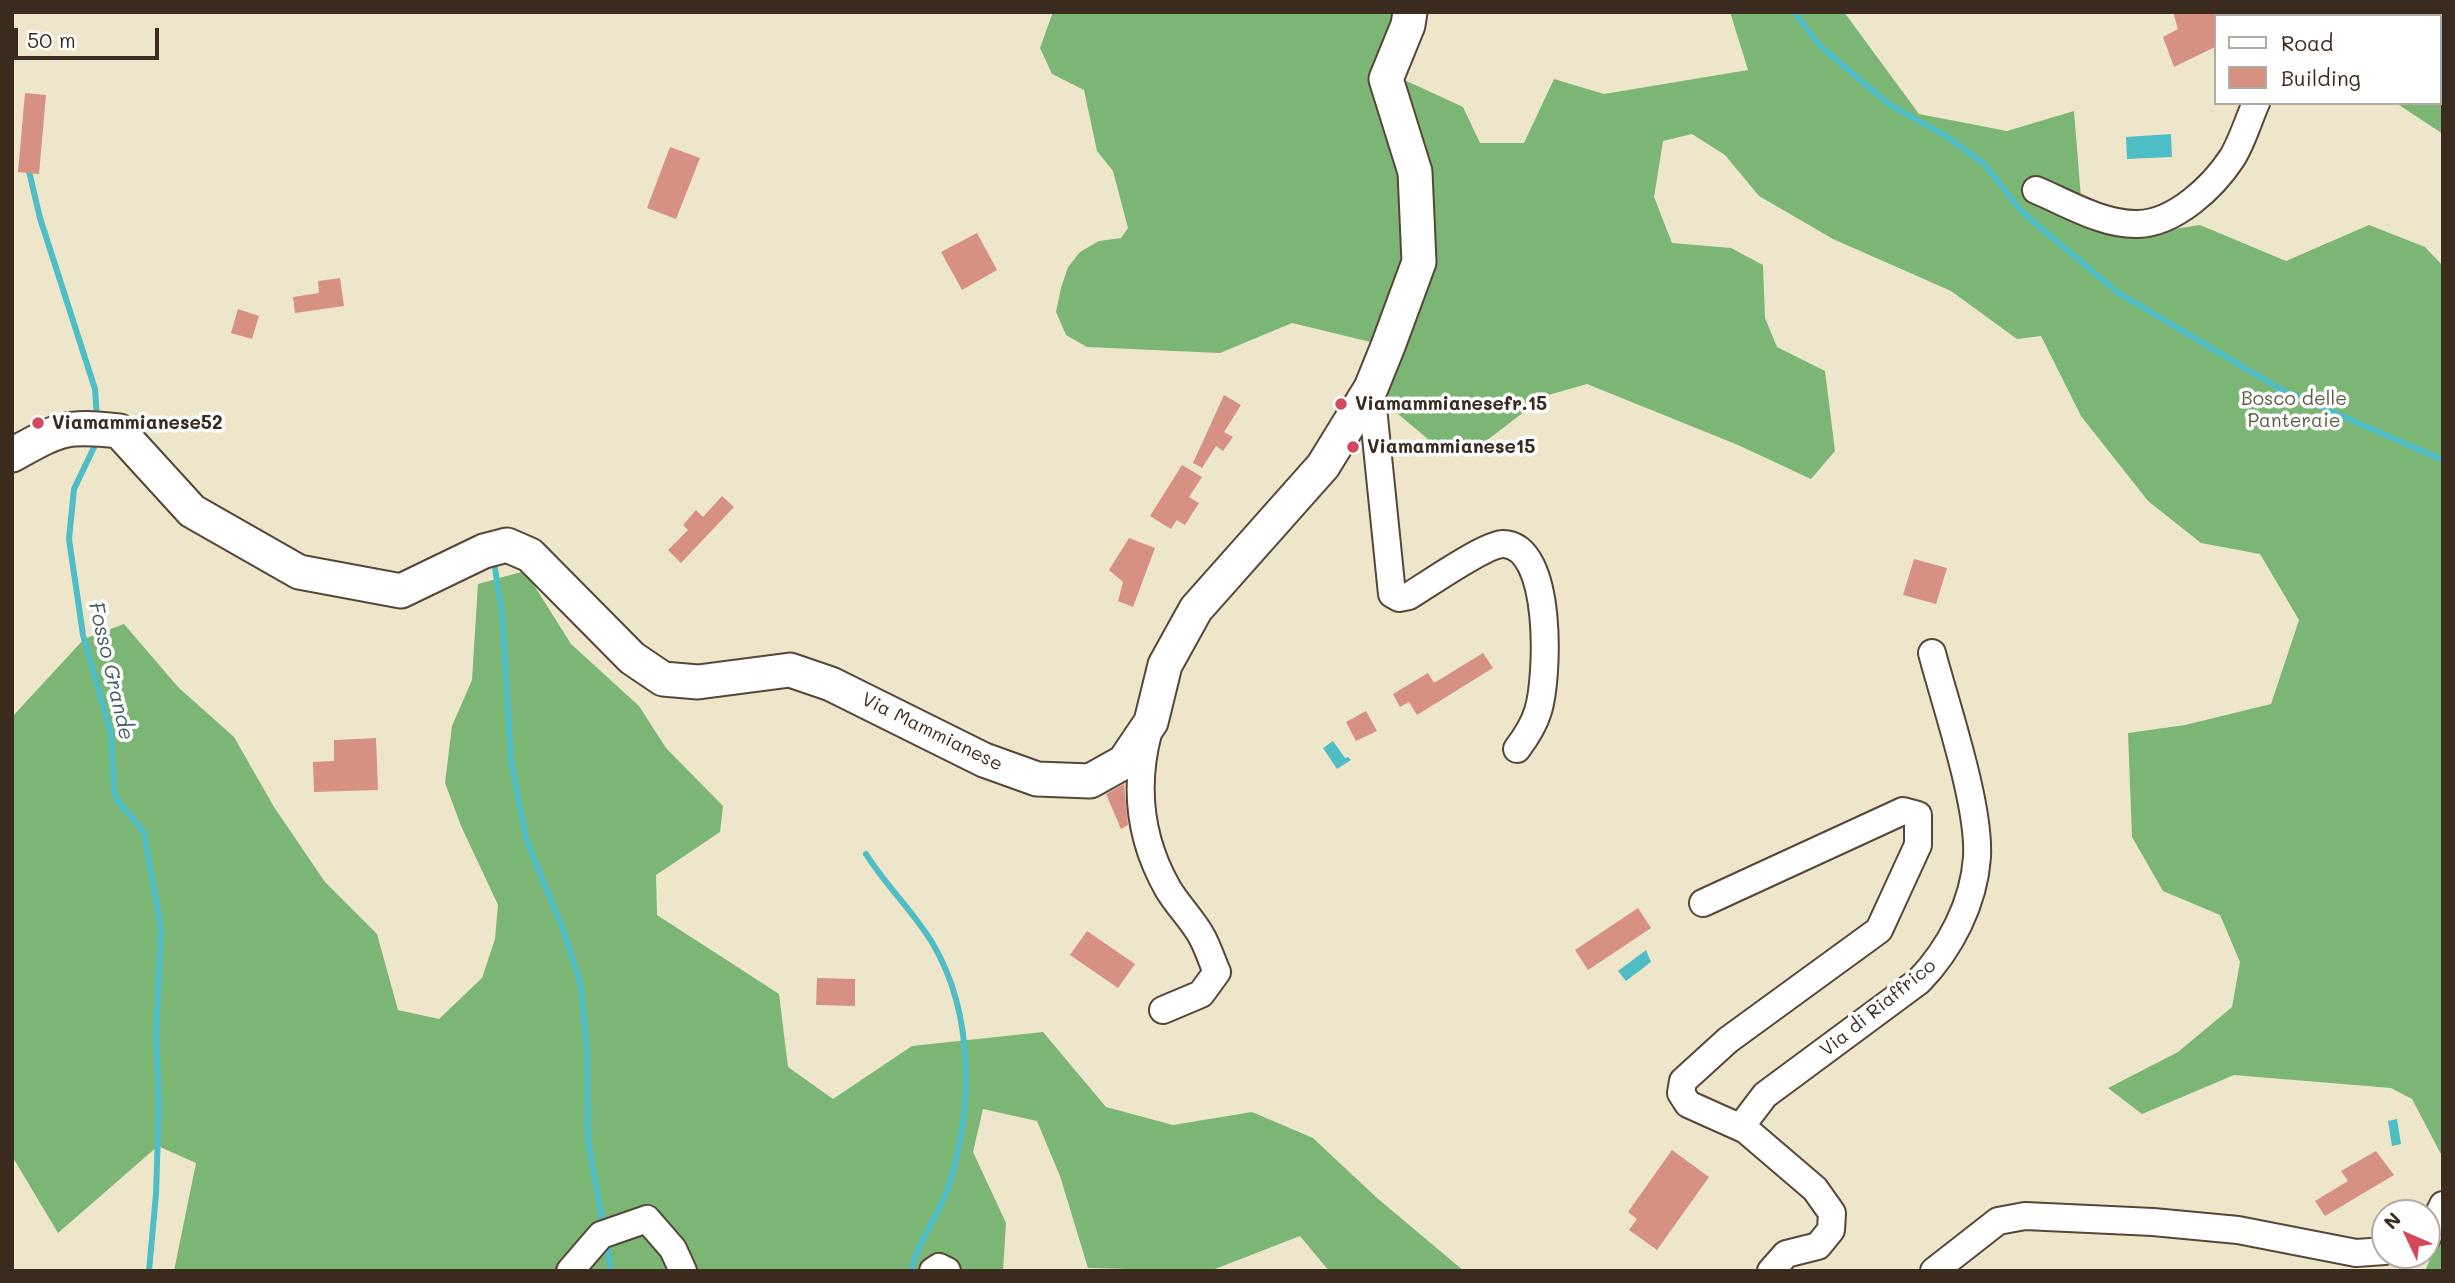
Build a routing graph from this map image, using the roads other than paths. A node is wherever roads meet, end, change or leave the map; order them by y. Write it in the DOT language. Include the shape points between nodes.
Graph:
graph roads {
  1 [pos="1410,12"];
  2 [pos="2255,105"];
  3 [pos="2036,190"];
  4 [pos="1371,388"];
  5 [pos="12,456"];
  6 [pos="1932,653"];
  7 [pos="1151,722"];
  8 [pos="1517,749"];
  9 [pos="1703,903"];
  10 [pos="1163,1010"];
  11 [pos="1746,1130"];
  12 [pos="2371,1252"];
  13 [pos="570,1271"];
  14 [pos="683,1271"];
  15 [pos="933,1271"];
  16 [pos="947,1271"];
  17 [pos="1770,1271"];
  18 [pos="1934,1271"];
  1 -- 4 [label="main road, Via Mammianese" via="1386,79 1415,172 1419,261"];
  2 -- 3 [label="street" via="2232,157 2206,189 2171,215 2138,224 2101,218"];
  4 -- 7 [label="main road, Via Mammianese" via="1323,466 1196,608 1165,665"];
  4 -- 8 [label="street" via="1392,594 1409,596 1504,544 1526,559 1546,614 1544,674 1538,712"];
  5 -- 7 [label="main road, Via Mammianese" via="57,430 119,431 192,511 279,562 299,572 401,591 484,551 507,545 530,555 632,658 663,679 698,682 790,670 831,684 984,760 1037,779 1090,781 1124,762"];
  6 -- 11 [label="street, Via di Riaffrico" via="1968,791 1976,841 1977,858 1965,907 1951,941 1933,967 1765,1095 1746,1120"];
  7 -- 10 [label="street" via="1140,765 1139,802 1150,851 1168,888 1202,937 1217,972 1201,994"];
  9 -- 11 [label="street" via="1903,811 1918,815 1918,845 1879,930 1728,1040 1683,1082 1681,1093 1688,1104"];
  11 -- 17 [label="street" via="1815,1189 1832,1213 1831,1230 1818,1246 1786,1254"];
  12 -- 18 [label="street" via="2226,1229 2025,1216 1998,1221"];
  13 -- 14 [label="street" via="601,1235 647,1219 673,1249"];
  15 -- 16 [label="street" via="939,1267"];
}
